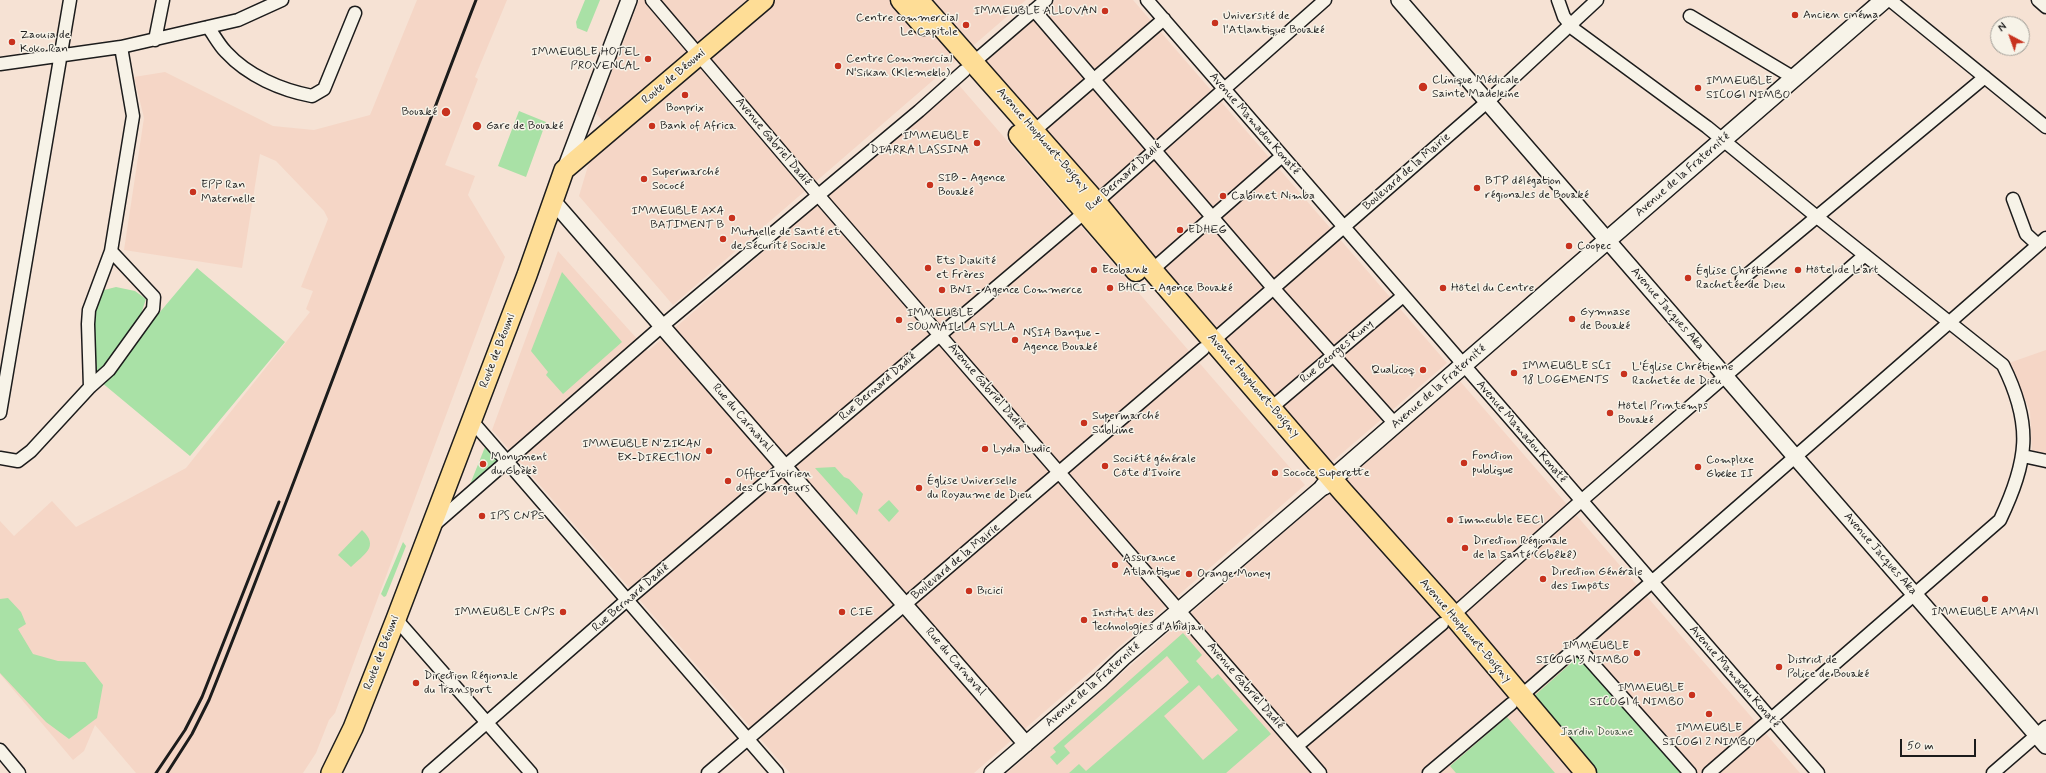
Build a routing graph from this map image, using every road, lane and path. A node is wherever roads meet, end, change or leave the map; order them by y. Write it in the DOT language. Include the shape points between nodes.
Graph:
graph roads {
  1 [pos="70,0"];
  2 [pos="163,0"];
  3 [pos="282,0"];
  4 [pos="629,0"];
  5 [pos="652,0"];
  6 [pos="764,0"];
  7 [pos="901,0"];
  8 [pos="918,0"];
  9 [pos="1046,0"];
  10 [pos="1147,0"];
  11 [pos="1324,0"];
  12 [pos="1399,0"];
  13 [pos="1558,0"];
  14 [pos="1598,0"];
  15 [pos="1884,0"];
  16 [pos="1890,0"];
  17 [pos="2038,0"];
  18 [pos="2046,7"];
  19 [pos="1034,10"];
  20 [pos="355,13"];
  21 [pos="1690,16"];
  22 [pos="1164,19"];
  23 [pos="1570,25"];
  24 [pos="208,27"];
  25 [pos="155,40"];
  26 [pos="121,48"];
  27 [pos="699,55"];
  28 [pos="60,56"];
  29 [pos="0,64"];
  30 [pos="969,66"];
  31 [pos="1984,77"];
  32 [pos="1094,78"];
  33 [pos="1794,78"];
  34 [pos="1225,89"];
  35 [pos="1487,102"];
  36 [pos="2046,127"];
  37 [pos="1034,131"];
  38 [pos="1723,140"];
  39 [pos="1154,150"];
  40 [pos="1282,156"];
  41 [pos="564,170"];
  42 [pos="818,195"];
  43 [pos="2013,199"];
  44 [pos="553,201"];
  45 [pos="1091,207"];
  46 [pos="1212,217"];
  47 [pos="1817,217"];
  48 [pos="1344,228"];
  49 [pos="1608,241"];
  50 [pos="2042,242"];
  51 [pos="111,251"];
  52 [pos="1865,255"];
  53 [pos="1152,270"];
  54 [pos="1742,279"];
  55 [pos="1274,289"];
  56 [pos="1403,296"];
  57 [pos="1949,322"];
  58 [pos="662,326"];
  59 [pos="940,334"];
  60 [pos="1208,344"];
  61 [pos="1333,355"];
  62 [pos="1464,366"];
  63 [pos="1725,376"];
  64 [pos="90,387"];
  65 [pos="1271,408"];
  66 [pos="0,413"];
  67 [pos="471,420"];
  68 [pos="1396,425"];
  69 [pos="2023,456"];
  70 [pos="1795,457"];
  71 [pos="0,458"];
  72 [pos="507,461"];
  73 [pos="2046,461"];
  74 [pos="785,467"];
  75 [pos="1060,472"];
  76 [pos="1328,482"];
  77 [pos="1581,501"];
  78 [pos="430,528"];
  79 [pos="1651,582"];
  80 [pos="1914,594"];
  81 [pos="627,600"];
  82 [pos="905,605"];
  83 [pos="1180,611"];
  84 [pos="396,619"];
  85 [pos="1448,619"];
  86 [pos="1577,646"];
  87 [pos="1516,700"];
  88 [pos="1771,719"];
  89 [pos="487,723"];
  90 [pos="2043,736"];
  91 [pos="747,739"];
  92 [pos="1026,744"];
  93 [pos="1297,746"];
  94 [pos="0,750"];
  95 [pos="1434,771"];
  96 [pos="19,773"];
  97 [pos="331,773"];
  98 [pos="429,773"];
  99 [pos="531,773"];
  100 [pos="708,773"];
  101 [pos="776,773"];
  102 [pos="992,773"];
  103 [pos="1320,773"];
  104 [pos="1568,773"];
  105 [pos="1586,773"];
  106 [pos="1690,773"];
  107 [pos="1709,773"];
  108 [pos="1818,773"];
  109 [pos="1993,773"];
  1 -- 28 [label="street"];
  2 -- 25 [label="street"];
  3 -- 24 [label="street" via="238,20"];
  4 -- 41 [label="street"];
  5 -- 27 [label="street, Avenue Gabriel Dadié"];
  6 -- 27 [label="main road, Route de Béoumi"];
  7 -- 30 [label="highway, Avenue Houphouët-Boigny"];
  8 -- 30 [label="highway, Avenue Houphouët-Boigny"];
  9 -- 19 [label="street"];
  10 -- 22 [label="street, Avenue Mamadou Konaté"];
  11 -- 34 [label="street, Rue Bernard Dadié"];
  12 -- 35 [label="street, Avenue Jacques Aka"];
  13 -- 23 [label="street"];
  14 -- 23 [label="street, Boulevard de la Mairie"];
  15 -- 33 [label="main road, Avenue de la Fraternité"];
  16 -- 31 [label="street"];
  17 -- 18 [label="street"];
  19 -- 30 [label="street"];
  19 -- 32 [label="street"];
  20 -- 24 [label="street" via="324,89 312,96 291,92 251,73 225,52"];
  21 -- 33 [label="street"];
  22 -- 32 [label="street"];
  22 -- 34 [label="street, Avenue Mamadou Konaté"];
  23 -- 35 [label="street, Boulevard de la Mairie"];
  23 -- 38 [label="street" via="1585,39 1657,89"];
  24 -- 25 [label="street"];
  25 -- 26 [label="street"];
  26 -- 28 [label="street"];
  26 -- 51 [label="street" via="133,116"];
  27 -- 41 [label="main road, Route de Béoumi"];
  27 -- 42 [label="street, Avenue Gabriel Dadié"];
  28 -- 29 [label="street"];
  28 -- 66 [label="street"];
  30 -- 37 [label="highway, Avenue Houphouët-Boigny"];
  30 -- 42 [label="street"];
  30 -- 45 [label="highway, Avenue Houphouët-Boigny"];
  31 -- 36 [label="street"];
  31 -- 47 [label="street"];
  32 -- 37 [label="street"];
  32 -- 39 [label="street"];
  33 -- 38 [label="main road, Avenue de la Fraternité"];
  34 -- 39 [label="street, Rue Bernard Dadié"];
  34 -- 40 [label="street, Avenue Mamadou Konaté"];
  35 -- 48 [label="street, Boulevard de la Mairie"];
  35 -- 49 [label="street, Avenue Jacques Aka"];
  37 -- 45 [label="highway, Avenue Houphouët-Boigny"];
  38 -- 47 [label="street"];
  38 -- 49 [label="main road, Avenue de la Fraternité"];
  39 -- 45 [label="street, Rue Bernard Dadié"];
  39 -- 46 [label="street"];
  40 -- 46 [label="street"];
  40 -- 48 [label="street, Avenue Mamadou Konaté"];
  41 -- 44 [label="main road, Route de Béoumi"];
  42 -- 58 [label="street"];
  42 -- 59 [label="street, Avenue Gabriel Dadié"];
  43 -- 50 [label="street" via="2026,234"];
  44 -- 58 [label="street, Rue du Carnaval"];
  44 -- 67 [label="main road, Route de Béoumi"];
  45 -- 53 [label="highway, Avenue Houphouët-Boigny"];
  45 -- 59 [label="street, Rue Bernard Dadié"];
  45 -- 60 [label="highway, Avenue Houphouët-Boigny"];
  46 -- 53 [label="street"];
  46 -- 55 [label="street"];
  47 -- 52 [label="street"];
  47 -- 54 [label="street"];
  48 -- 55 [label="street, Boulevard de la Mairie"];
  48 -- 56 [label="street, Avenue Mamadou Konaté"];
  49 -- 62 [label="main road, Avenue de la Fraternité"];
  49 -- 63 [label="street, Avenue Jacques Aka"];
  50 -- 57 [label="street"];
  51 -- 64 [label="street" via="89,310"];
  51 -- 64 [label="street" via="154,297 155,302 153,310 110,370"];
  52 -- 57 [label="street"];
  52 -- 63 [label="street"];
  53 -- 60 [label="highway, Avenue Houphouët-Boigny"];
  55 -- 60 [label="street, Boulevard de la Mairie"];
  55 -- 61 [label="street"];
  56 -- 61 [label="street, Rue Georges Kuny"];
  56 -- 62 [label="street, Avenue Mamadou Konaté"];
  57 -- 69 [label="street" via="2003,365 2014,386 2021,409"];
  57 -- 70 [label="street"];
  58 -- 72 [label="street"];
  58 -- 74 [label="street, Rue du Carnaval"];
  59 -- 74 [label="street, Rue Bernard Dadié"];
  59 -- 75 [label="street, Avenue Gabriel Dadié"];
  60 -- 65 [label="highway, Avenue Houphouët-Boigny"];
  60 -- 75 [label="street, Boulevard de la Mairie"];
  60 -- 76 [label="highway, Avenue Houphouët-Boigny"];
  61 -- 65 [label="street, Rue Georges Kuny"];
  61 -- 68 [label="street"];
  62 -- 68 [label="main road, Avenue de la Fraternité"];
  62 -- 77 [label="street, Avenue Mamadou Konaté"];
  63 -- 70 [label="street, Avenue Jacques Aka"];
  63 -- 77 [label="street"];
  64 -- 71 [label="street" via="31,451 18,461"];
  65 -- 76 [label="highway, Avenue Houphouët-Boigny"];
  67 -- 72 [label="street"];
  67 -- 78 [label="main road, Route de Béoumi"];
  68 -- 76 [label="main road, Avenue de la Fraternité"];
  69 -- 73 [label="street"];
  69 -- 80 [label="street" via="2015,489 2000,520"];
  70 -- 79 [label="street"];
  70 -- 80 [label="street, Avenue Jacques Aka"];
  72 -- 78 [label="street"];
  72 -- 81 [label="street"];
  74 -- 81 [label="street, Rue Bernard Dadié"];
  74 -- 82 [label="street, Rue du Carnaval"];
  75 -- 82 [label="street, Boulevard de la Mairie"];
  75 -- 83 [label="street, Avenue Gabriel Dadié"];
  76 -- 83 [label="street, Avenue de la Fraternité"];
  76 -- 85 [label="highway, Avenue Houphouët-Boigny"];
  77 -- 79 [label="street, Avenue Mamadou Konaté"];
  77 -- 85 [label="street"];
  78 -- 84 [label="main road, Route de Béoumi"];
  79 -- 86 [label="street"];
  79 -- 88 [label="street, Avenue Mamadou Konaté"];
  80 -- 88 [label="street"];
  80 -- 90 [label="street, Avenue Jacques Aka"];
  81 -- 89 [label="street, Rue Bernard Dadié"];
  81 -- 91 [label="street"];
  82 -- 91 [label="street, Boulevard de la Mairie"];
  82 -- 92 [label="street, Rue du Carnaval"];
  83 -- 92 [label="street, Avenue de la Fraternité"];
  83 -- 93 [label="street, Avenue Gabriel Dadié"];
  84 -- 89 [label="street"];
  84 -- 97 [label="main road, Route de Béoumi" via="353,728"];
  85 -- 87 [label="highway, Avenue Houphouët-Boigny"];
  85 -- 93 [label="street"];
  86 -- 87 [label="street"];
  86 -- 106 [label="street"];
  87 -- 95 [label="street"];
  87 -- 104 [label="highway, Avenue Houphouët-Boigny"];
  87 -- 105 [label="highway, Avenue Houphouët-Boigny"];
  88 -- 107 [label="street"];
  88 -- 108 [label="street, Avenue Mamadou Konaté"];
  89 -- 98 [label="street, Rue Bernard Dadié"];
  89 -- 99 [label="street"];
  90 -- 109 [label="street"];
  91 -- 100 [label="street, Boulevard de la Mairie"];
  91 -- 101 [label="street"];
  92 -- 102 [label="street, Avenue de la Fraternité"];
  93 -- 103 [label="street, Avenue Gabriel Dadié"];
  94 -- 96 [label="street"];
}
